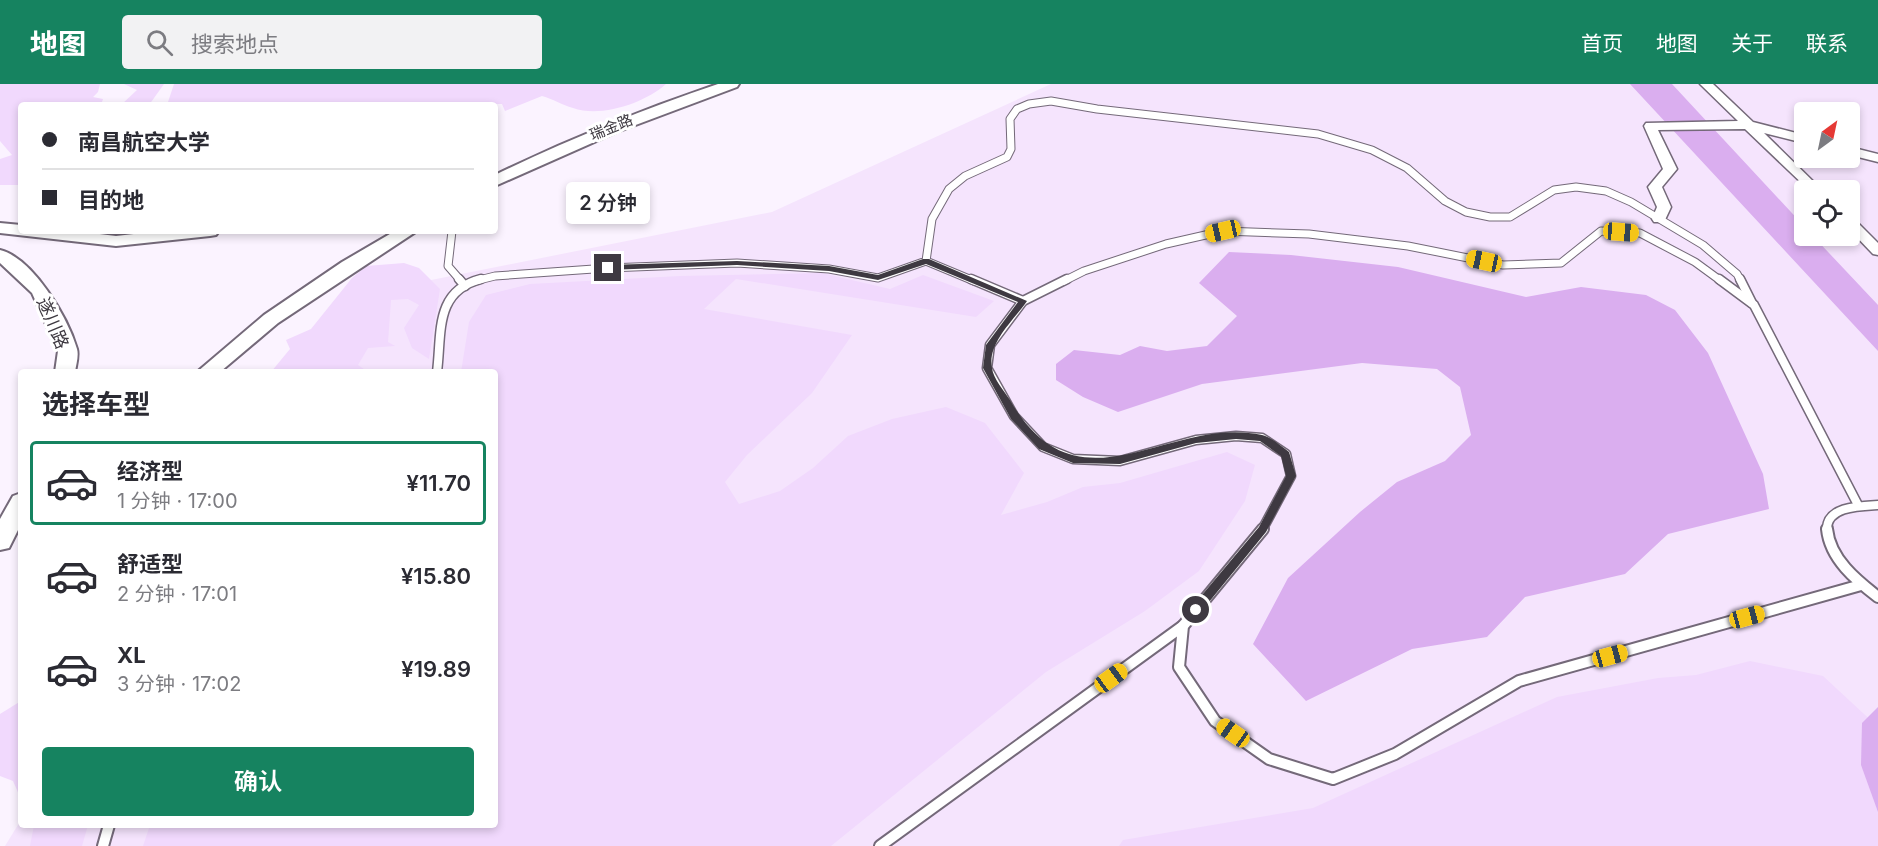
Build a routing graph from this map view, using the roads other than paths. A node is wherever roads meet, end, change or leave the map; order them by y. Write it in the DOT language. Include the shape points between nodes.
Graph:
graph roads {
  1 [pos="732,84"];
  2 [pos="1706,84"];
  3 [pos="1749,125"];
  4 [pos="1794,136"];
  5 [pos="1860,154"];
  6 [pos="1878,158"];
  7 [pos="498,180"];
  8 [pos="1806,180"];
  9 [pos="1659,219"];
  10 [pos="0,228"];
  11 [pos="18,230"];
  12 [pos="1860,233"];
  13 [pos="57,234"];
  14 [pos="179,234"];
  15 [pos="403,234"];
  16 [pos="452,234"];
  17 [pos="1878,251"];
  18 [pos="0,255"];
  19 [pos="926,261"];
  20 [pos="465,286"];
  21 [pos="1023,301"];
  22 [pos="1754,305"];
  23 [pos="65,369"];
  24 [pos="211,369"];
  25 [pos="437,369"];
  26 [pos="1858,505"];
  27 [pos="1878,505"];
  28 [pos="18,508"];
  29 [pos="18,540"];
  30 [pos="0,541"];
  31 [pos="0,556"];
  32 [pos="1861,585"];
  33 [pos="1878,597"];
  34 [pos="1183,626"];
  35 [pos="108,828"];
  36 [pos="103,846"];
  37 [pos="880,846"];
  1 -- 7 [label="street, 瑞金路" via="574,142"];
  2 -- 3 [label="street"];
  3 -- 4 [label="street"];
  3 -- 8 [label="street"];
  3 -- 9 [label="street" via="1650,126 1670,169 1655,187 1664,207"];
  5 -- 6 [label="street"];
  9 -- 19 [label="lane" via="1606,191 1576,187 1554,190 1510,217 1490,217 1466,212 1445,201 1407,168 1372,150 1318,134 1051,101 1017,109 1010,119 1011,149 1007,157 965,176 949,189 932,219"];
  9 -- 22 [label="lane" via="1703,245 1737,274"];
  10 -- 11 [label="street"];
  12 -- 17 [label="street"];
  13 -- 14 [label="street" via="116,240"];
  15 -- 24 [label="street" via="271,319"];
  16 -- 20 [label="lane" via="448,266"];
  18 -- 23 [label="street, 遂川路" via="40,291 68,351"];
  19 -- 20 [label="lane" via="878,278 829,269 737,263 495,276"];
  19 -- 21 [label="lane"];
  20 -- 25 [label="lane" via="445,304"];
  21 -- 22 [label="lane" via="1084,271 1166,244 1223,231 1309,234 1397,244 1503,265 1561,263 1601,231 1640,233 1695,262"];
  21 -- 34 [label="lane" via="990,345 987,368 1014,416 1043,447 1073,459 1120,461 1196,440 1236,436 1262,438 1286,454 1291,476 1263,529"];
  22 -- 26 [label="lane"];
  26 -- 27 [label="lane"];
  26 -- 32 [label="lane" via="1841,510 1830,519 1827,533 1842,567"];
  28 -- 30 [label="street"];
  29 -- 31 [label="street"];
  32 -- 33 [label="lane"];
  32 -- 34 [label="lane" via="1519,681 1395,754 1333,779 1269,759 1215,721 1179,667"];
  34 -- 37 [label="lane"];
  35 -- 36 [label="lane"];
}
